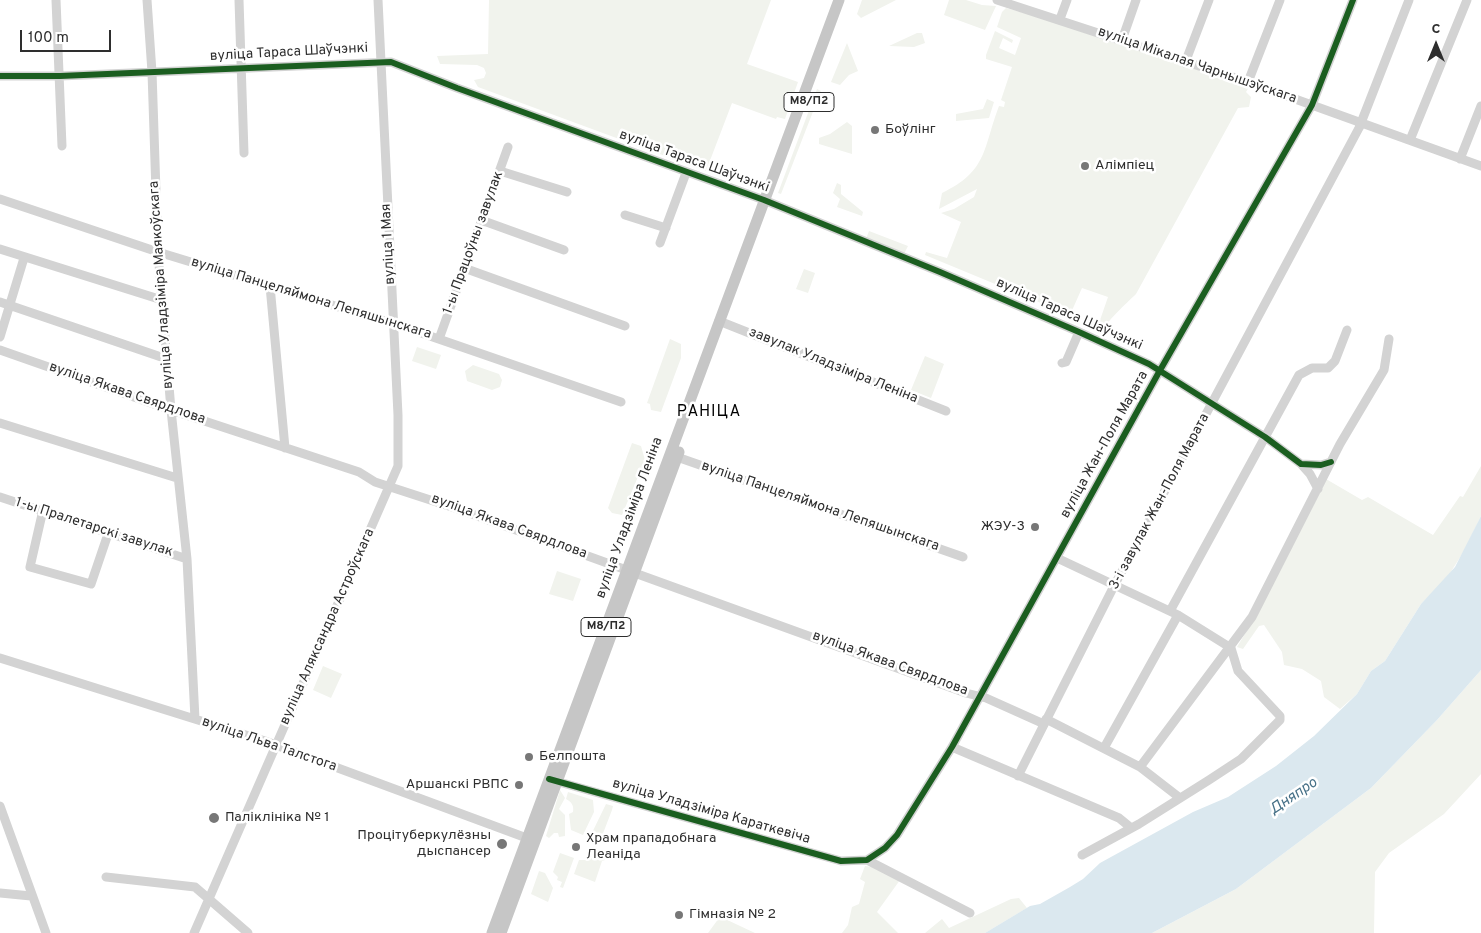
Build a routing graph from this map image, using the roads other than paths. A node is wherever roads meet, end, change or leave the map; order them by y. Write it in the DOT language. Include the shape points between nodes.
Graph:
graph roads {
  1 [pos="56,0"];
  2 [pos="147,0"];
  3 [pos="239,0"];
  4 [pos="378,0"];
  5 [pos="839,0"];
  6 [pos="846,0"];
  7 [pos="1067,0"];
  8 [pos="1136,0"];
  9 [pos="1209,0"];
  10 [pos="1280,0"];
  11 [pos="1353,0"];
  12 [pos="1409,0"];
  13 [pos="1466,0"];
  14 [pos="1002,1"];
  15 [pos="1060,19"];
  16 [pos="1122,40"];
  17 [pos="381,61"];
  18 [pos="1185,63"];
  19 [pos="240,67"];
  20 [pos="152,72"];
  21 [pos="0,76"];
  22 [pos="60,76"];
  23 [pos="1248,82"];
  24 [pos="1312,105"];
  25 [pos="1481,106"];
  26 [pos="1361,124"];
  27 [pos="1410,140"];
  28 [pos="62,146"];
  29 [pos="508,147"];
  30 [pos="244,153"];
  31 [pos="1460,159"];
  32 [pos="1481,166"];
  33 [pos="500,171"];
  34 [pos="686,173"];
  35 [pos="567,192"];
  36 [pos="0,198"];
  37 [pos="767,202"];
  38 [pos="625,215"];
  39 [pos="481,220"];
  40 [pos="666,228"];
  41 [pos="660,243"];
  42 [pos="0,249"];
  43 [pos="564,250"];
  44 [pos="158,252"];
  45 [pos="24,258"];
  46 [pos="464,268"];
  47 [pos="270,286"];
  48 [pos="162,300"];
  49 [pos="0,302"];
  50 [pos="9,305"];
  51 [pos="723,322"];
  52 [pos="393,324"];
  53 [pos="625,326"];
  54 [pos="1347,330"];
  55 [pos="1079,332"];
  56 [pos="0,338"];
  57 [pos="439,339"];
  58 [pos="1389,339"];
  59 [pos="0,350"];
  60 [pos="167,359"];
  61 [pos="1062,363"];
  62 [pos="1159,372"];
  63 [pos="620,402"];
  64 [pos="1212,406"];
  65 [pos="170,410"];
  66 [pos="946,411"];
  67 [pos="0,423"];
  68 [pos="1265,437"];
  69 [pos="285,448"];
  70 [pos="678,457"];
  71 [pos="1331,462"];
  72 [pos="1301,464"];
  73 [pos="177,478"];
  74 [pos="390,486"];
  75 [pos="1318,489"];
  76 [pos="0,497"];
  77 [pos="43,510"];
  78 [pos="108,534"];
  79 [pos="963,557"];
  80 [pos="1057,558"];
  81 [pos="187,559"];
  82 [pos="631,572"];
  83 [pos="1114,586"];
  84 [pos="1174,613"];
  85 [pos="1231,648"];
  86 [pos="0,658"];
  87 [pos="980,696"];
  88 [pos="195,719"];
  89 [pos="1045,722"];
  90 [pos="276,745"];
  91 [pos="952,747"];
  92 [pos="1104,748"];
  93 [pos="1140,767"];
  94 [pos="1018,776"];
  95 [pos="553,780"];
  96 [pos="1180,798"];
  97 [pos="0,806"];
  98 [pos="1130,827"];
  99 [pos="531,840"];
  100 [pos="1082,855"];
  101 [pos="867,860"];
  102 [pos="106,877"];
  103 [pos="0,893"];
  104 [pos="31,896"];
  105 [pos="210,898"];
  106 [pos="970,913"];
  107 [pos="46,933"];
  108 [pos="194,933"];
  109 [pos="248,933"];
  110 [pos="492,933"];
  111 [pos="501,933"];
  1 -- 22 [label="street"];
  2 -- 20 [label="street, вуліца Уладзіміра Маякоўскага"];
  3 -- 19 [label="street"];
  4 -- 17 [label="street, вуліца 1 Мая"];
  5 -- 37 [label="main road, вуліца Уладзіміра Леніна / М8/П2"];
  6 -- 37 [label="main road, вуліца Уладзіміра Леніна / М8/П2"];
  7 -- 15 [label="street"];
  8 -- 16 [label="street"];
  9 -- 18 [label="street"];
  10 -- 23 [label="street"];
  11 -- 24 [label="street, вуліца Жан-Поля Марата"];
  12 -- 26 [label="street, 3-і завулак Жан-Поля Марата"];
  13 -- 27 [label="street"];
  14 -- 15 [label="street, вуліца Мікалая Чарнышэўскага"];
  15 -- 16 [label="street, вуліца Мікалая Чарнышэўскага"];
  16 -- 18 [label="street, вуліца Мікалая Чарнышэўскага"];
  17 -- 19 [label="street, вуліца Тараса Шаўчэнкі"];
  17 -- 34 [label="street, вуліца Тараса Шаўчэнкі" via="391,62"];
  17 -- 52 [label="street, вуліца 1 Мая"];
  18 -- 23 [label="street, вуліца Мікалая Чарнышэўскага"];
  19 -- 20 [label="street, вуліца Тараса Шаўчэнкі"];
  19 -- 30 [label="street"];
  20 -- 22 [label="street, вуліца Тараса Шаўчэнкі"];
  20 -- 44 [label="street, вуліца Уладзіміра Маякоўскага"];
  21 -- 22 [label="street, вуліца Тараса Шаўчэнкі"];
  22 -- 28 [label="street"];
  23 -- 24 [label="street, вуліца Мікалая Чарнышэўскага"];
  24 -- 26 [label="street, вуліца Мікалая Чарнышэўскага"];
  24 -- 62 [label="street, вуліца Жан-Поля Марата"];
  25 -- 31 [label="street"];
  26 -- 27 [label="street, вуліца Мікалая Чарнышэўскага"];
  26 -- 64 [label="street, 3-і завулак Жан-Поля Марата"];
  27 -- 31 [label="street, вуліца Мікалая Чарнышэўскага"];
  29 -- 33 [label="street, 1-ы Працоўны завулак"];
  31 -- 32 [label="street, вуліца Мікалая Чарнышэўскага"];
  33 -- 35 [label="street"];
  33 -- 39 [label="street, 1-ы Працоўны завулак"];
  34 -- 37 [label="street, вуліца Тараса Шаўчэнкі"];
  34 -- 40 [label="street"];
  36 -- 44 [label="street, вуліца Панцеляймона Лепяшынскага"];
  37 -- 51 [label="main road, вуліца Уладзіміра Леніна / М8/П2"];
  37 -- 55 [label="street, вуліца Тараса Шаўчэнкі"];
  38 -- 40 [label="street"];
  39 -- 43 [label="street"];
  39 -- 46 [label="street, 1-ы Працоўны завулак"];
  40 -- 41 [label="street"];
  42 -- 45 [label="street"];
  44 -- 47 [label="street, вуліца Панцеляймона Лепяшынскага"];
  44 -- 48 [label="street, вуліца Уладзіміра Маякоўскага"];
  45 -- 48 [label="street"];
  45 -- 50 [label="street"];
  46 -- 53 [label="street"];
  46 -- 57 [label="street, 1-ы Працоўны завулак"];
  47 -- 52 [label="street, вуліца Панцеляймона Лепяшынскага"];
  47 -- 69 [label="street"];
  48 -- 60 [label="street, вуліца Уладзіміра Маякоўскага"];
  49 -- 50 [label="street"];
  50 -- 56 [label="street"];
  50 -- 60 [label="street"];
  51 -- 66 [label="street, завулак Уладзіміра Леніна"];
  51 -- 70 [label="main road, вуліца Уладзіміра Леніна / М8/П2"];
  51 -- 82 [label="main road, вуліца Уладзіміра Леніна / М8/П2"];
  52 -- 57 [label="street, вуліца Панцеляймона Лепяшынскага"];
  52 -- 74 [label="street, вуліца 1 Мая" via="400,454"];
  54 -- 68 [label="street" via="1335,361 1328,368 1312,368 1299,375"];
  55 -- 61 [label="street" via="1066,362"];
  55 -- 62 [label="street, вуліца Тараса Шаўчэнкі"];
  57 -- 63 [label="street, вуліца Панцеляймона Лепяшынскага"];
  58 -- 71 [label="street" via="1384,370"];
  59 -- 65 [label="street, вуліца Якава Свярдлова"];
  60 -- 65 [label="street, вуліца Уладзіміра Маякоўскага"];
  62 -- 64 [label="street, вуліца Тараса Шаўчэнкі"];
  62 -- 80 [label="street, вуліца Жан-Поля Марата"];
  64 -- 68 [label="street, вуліца Тараса Шаўчэнкі"];
  64 -- 83 [label="street, 3-і завулак Жан-Поля Марата"];
  65 -- 69 [label="street, вуліца Якава Свярдлова"];
  65 -- 73 [label="street, вуліца Уладзіміра Маякоўскага"];
  67 -- 73 [label="street"];
  68 -- 72 [label="street, вуліца Тараса Шаўчэнкі"];
  68 -- 84 [label="street"];
  69 -- 74 [label="street, вуліца Якава Свярдлова" via="359,472 375,482"];
  70 -- 79 [label="street, вуліца Панцеляймона Лепяшынскага"];
  70 -- 82 [label="main road, вуліца Уладзіміра Леніна / М8/П2"];
  71 -- 72 [label="street"];
  71 -- 75 [label="street"];
  72 -- 75 [label="street, вуліца Тараса Шаўчэнкі"];
  73 -- 81 [label="street, вуліца Уладзіміра Маякоўскага"];
  74 -- 82 [label="street, вуліца Якава Свярдлова"];
  74 -- 90 [label="street, вуліца Аляксандра Астроўскага"];
  75 -- 85 [label="street" via="1252,618"];
  76 -- 77 [label="street, 1-ы Пралетарскі завулак"];
  77 -- 78 [label="street, 1-ы Пралетарскі завулак"];
  77 -- 78 [label="street" via="30,567 91,584"];
  78 -- 81 [label="street, 1-ы Пралетарскі завулак"];
  80 -- 83 [label="street"];
  80 -- 87 [label="street, вуліца Жан-Поля Марата"];
  81 -- 88 [label="street, вуліца Уладзіміра Маякоўскага"];
  82 -- 87 [label="street, вуліца Якава Свярдлова"];
  82 -- 95 [label="main road, вуліца Уладзіміра Леніна / М8/П2"];
  83 -- 84 [label="street"];
  83 -- 89 [label="street, 3-і завулак Жан-Поля Марата"];
  84 -- 85 [label="street"];
  84 -- 92 [label="street"];
  85 -- 93 [label="street"];
  85 -- 96 [label="street" via="1238,671 1280,716 1280,720 1241,759"];
  86 -- 88 [label="street, вуліца Льва Талстога"];
  87 -- 89 [label="street, вуліца Якава Свярдлова"];
  87 -- 91 [label="street, вуліца Жан-Поля Марата"];
  88 -- 90 [label="street, вуліца Льва Талстога"];
  89 -- 92 [label="street, вуліца Якава Свярдлова"];
  89 -- 94 [label="street, 3-і завулак Жан-Поля Марата"];
  90 -- 99 [label="street, вуліца Льва Талстога"];
  90 -- 105 [label="street, вуліца Аляксандра Астроўскага"];
  91 -- 94 [label="street"];
  91 -- 101 [label="street, вуліца Жан-Поля Марата" via="897,836"];
  92 -- 93 [label="street, вуліца Якава Свярдлова"];
  93 -- 96 [label="street, вуліца Якава Свярдлова"];
  94 -- 98 [label="street" via="1118,818"];
  95 -- 99 [label="main road, вуліца Уладзіміра Леніна / М8/П2"];
  95 -- 101 [label="street, вуліца Уладзіміра Караткевіча" via="841,861"];
  96 -- 98 [label="street"];
  97 -- 104 [label="street"];
  98 -- 100 [label="street"];
  99 -- 110 [label="main road, вуліца Уладзіміра Леніна / М8/П2"];
  99 -- 111 [label="main road, вуліца Уладзіміра Леніна / М8/П2"];
  101 -- 106 [label="street, вуліца Уладзіміра Караткевіча"];
  102 -- 105 [label="street" via="195,887"];
  103 -- 104 [label="street"];
  104 -- 107 [label="street"];
  105 -- 108 [label="street, вуліца Аляксандра Астроўскага"];
  105 -- 109 [label="street"];
}
